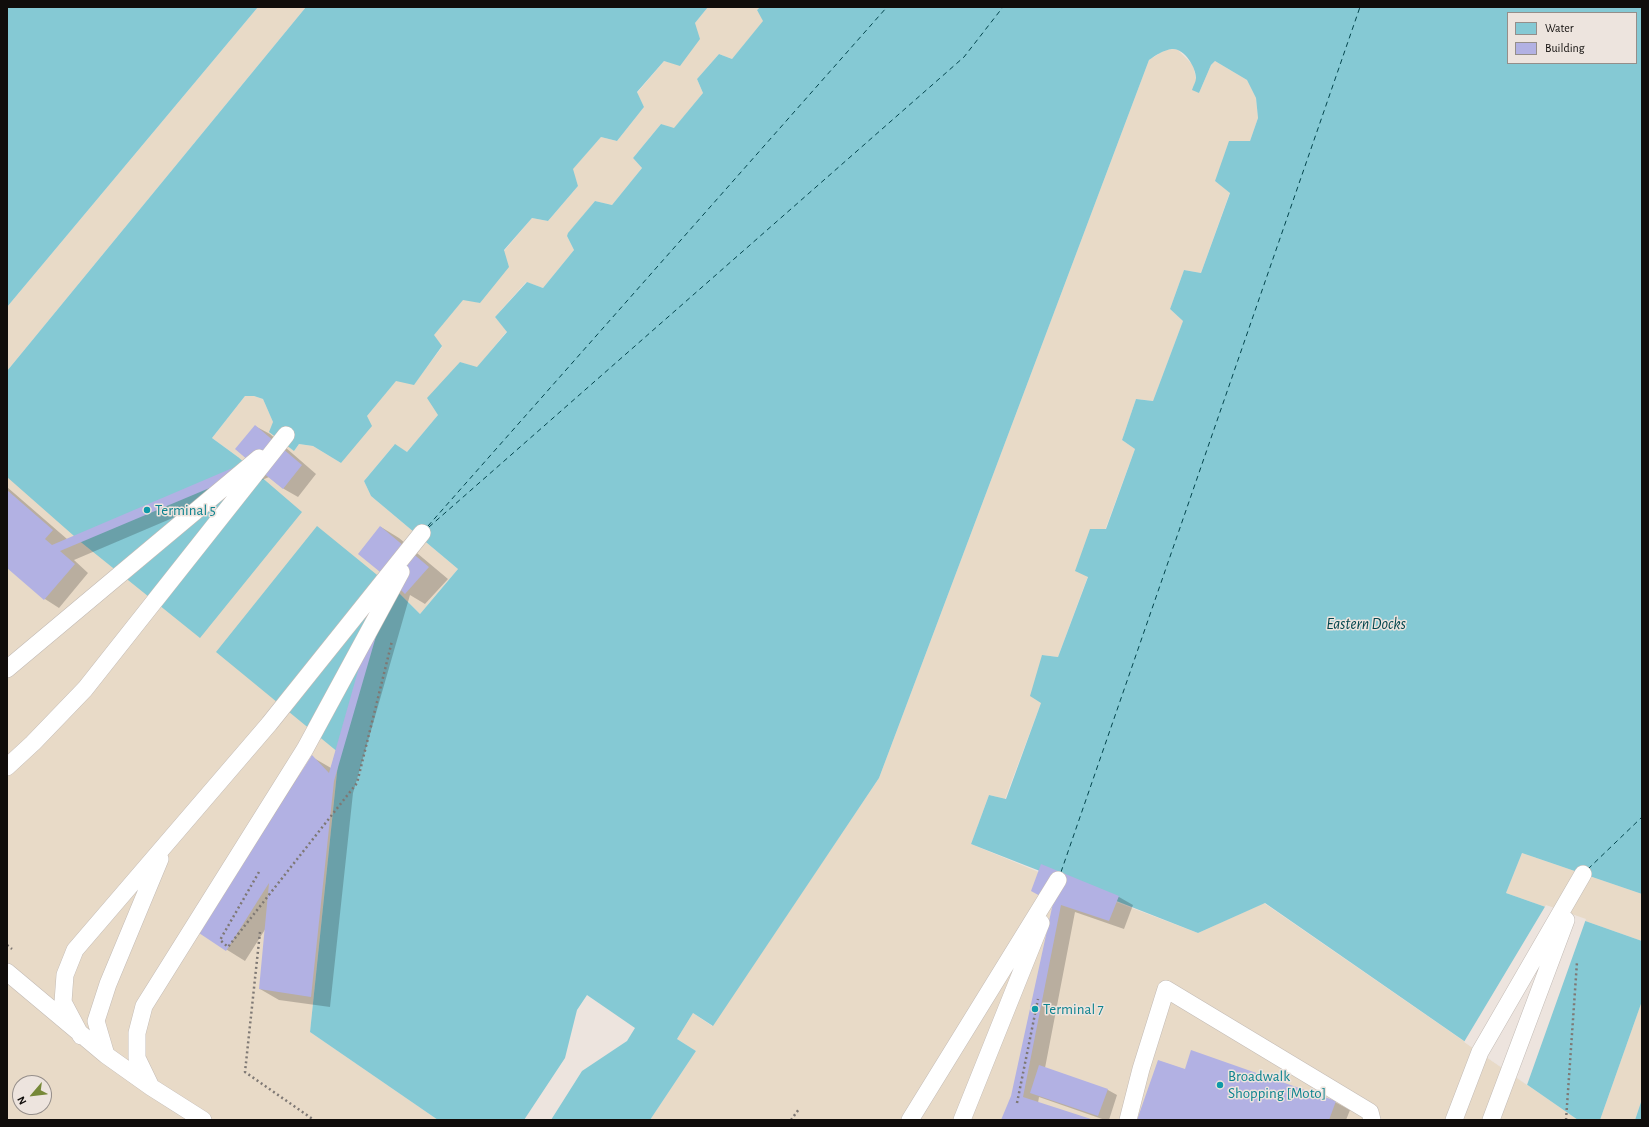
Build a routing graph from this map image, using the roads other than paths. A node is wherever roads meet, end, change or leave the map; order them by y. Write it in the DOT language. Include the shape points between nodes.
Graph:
graph roads {
  1 [pos="7,669"];
  2 [pos="7,768"];
  3 [pos="165,846"];
  4 [pos="7,972"];
  5 [pos="81,1036"];
  6 [pos="106,1055"];
  7 [pos="151,1087"];
  8 [pos="203,1120"];
  9 [pos="910,1120"];
  10 [pos="962,1120"];
  11 [pos="1128,1120"];
  12 [pos="1372,1120"];
  13 [pos="1454,1120"];
  14 [pos="1491,1120"];
  1 -- 2 [label="lane" via="286,435 84,689"];
  3 -- 5 [label="lane" via="76,950 65,975 63,1002"];
  3 -- 6 [label="lane" via="108,984 96,1021"];
  3 -- 7 [label="lane" via="269,724 422,533 305,749 144,1006 137,1033 137,1058"];
  4 -- 5 [label="lane"];
  5 -- 6 [label="lane"];
  6 -- 7 [label="lane"];
  7 -- 8 [label="lane"];
  9 -- 10 [label="lane" via="1058,880"];
  11 -- 12 [label="lane" via="1166,989 1370,1112"];
  13 -- 14 [label="lane" via="1480,1052 1583,874"];
}
